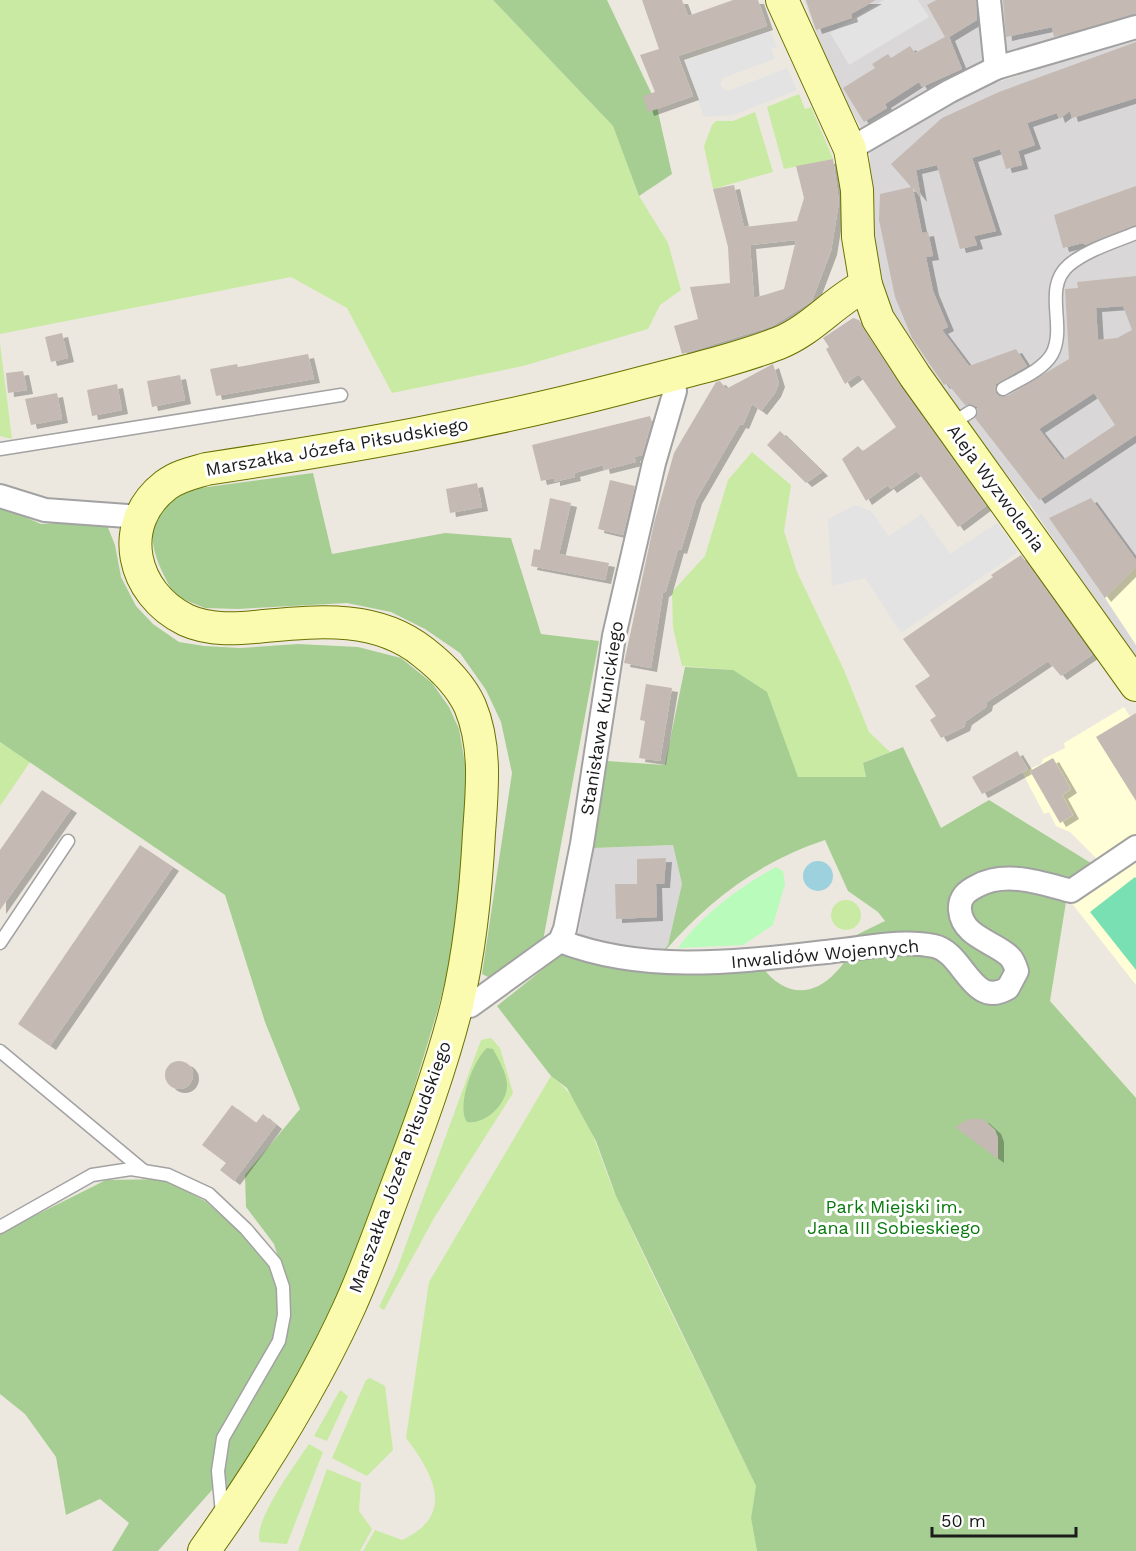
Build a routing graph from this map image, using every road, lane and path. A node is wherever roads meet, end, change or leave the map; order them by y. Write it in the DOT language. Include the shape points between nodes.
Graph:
graph roads {
  1 [pos="783,0"];
  2 [pos="989,0"];
  3 [pos="1136,27"];
  4 [pos="996,68"];
  5 [pos="850,149"];
  6 [pos="1136,233"];
  7 [pos="866,285"];
  8 [pos="671,375"];
  9 [pos="1003,389"];
  10 [pos="341,395"];
  11 [pos="0,449"];
  12 [pos="0,496"];
  13 [pos="141,517"];
  14 [pos="1136,685"];
  15 [pos="68,842"];
  16 [pos="1136,847"];
  17 [pos="560,941"];
  18 [pos="0,943"];
  19 [pos="457,1004"];
  20 [pos="0,1051"];
  21 [pos="145,1171"];
  22 [pos="0,1227"];
  23 [pos="223,1525"];
  24 [pos="204,1551"];
  1 -- 5 [label="street, Aleja Wyzwolenia"];
  2 -- 4 [label="street"];
  3 -- 4 [label="street"];
  4 -- 5 [label="street"];
  5 -- 7 [label="street, Aleja Wyzwolenia"];
  6 -- 9 [label="lane" via="1068,265 1055,292 1057,326 1052,355"];
  7 -- 8 [label="street, Marszałka Józefa Piłsudskiego" via="781,342"];
  7 -- 14 [label="street, Aleja Wyzwolenia" via="878,320 961,418"];
  8 -- 13 [label="street, Marszałka Józefa Piłsudskiego" via="466,426 186,474 167,484"];
  8 -- 17 [label="street, Stanisława Kunickiego" via="675,391 616,624 582,844"];
  10 -- 11 [label="lane"];
  12 -- 13 [label="street" via="45,510"];
  13 -- 19 [label="street, Marszałka Józefa Piłsudskiego" via="135,543 140,572 150,593 186,620 206,627 243,628 351,622 386,631 412,643 443,667 468,702 478,727 483,768 476,892"];
  15 -- 18 [label="lane"];
  16 -- 17 [label="street, Inwalidów Wojennych" via="1071,891 1003,878 965,892 960,917 967,928 1008,955 1017,971 1008,988 995,994 977,988 948,952 936,946 900,944 757,959 671,963 644,962"];
  17 -- 19 [label="street" via="470,1006"];
  19 -- 23 [label="street, Marszałka Józefa Piłsudskiego" via="413,1144 349,1310 290,1419"];
  20 -- 21 [label="lane"];
  21 -- 22 [label="lane" via="131,1169 92,1175"];
  21 -- 23 [label="lane" via="168,1175 209,1194 275,1263 283,1287 284,1315 279,1341 223,1438 218,1471"];
  23 -- 24 [label="street, Marszałka Józefa Piłsudskiego"];
}
